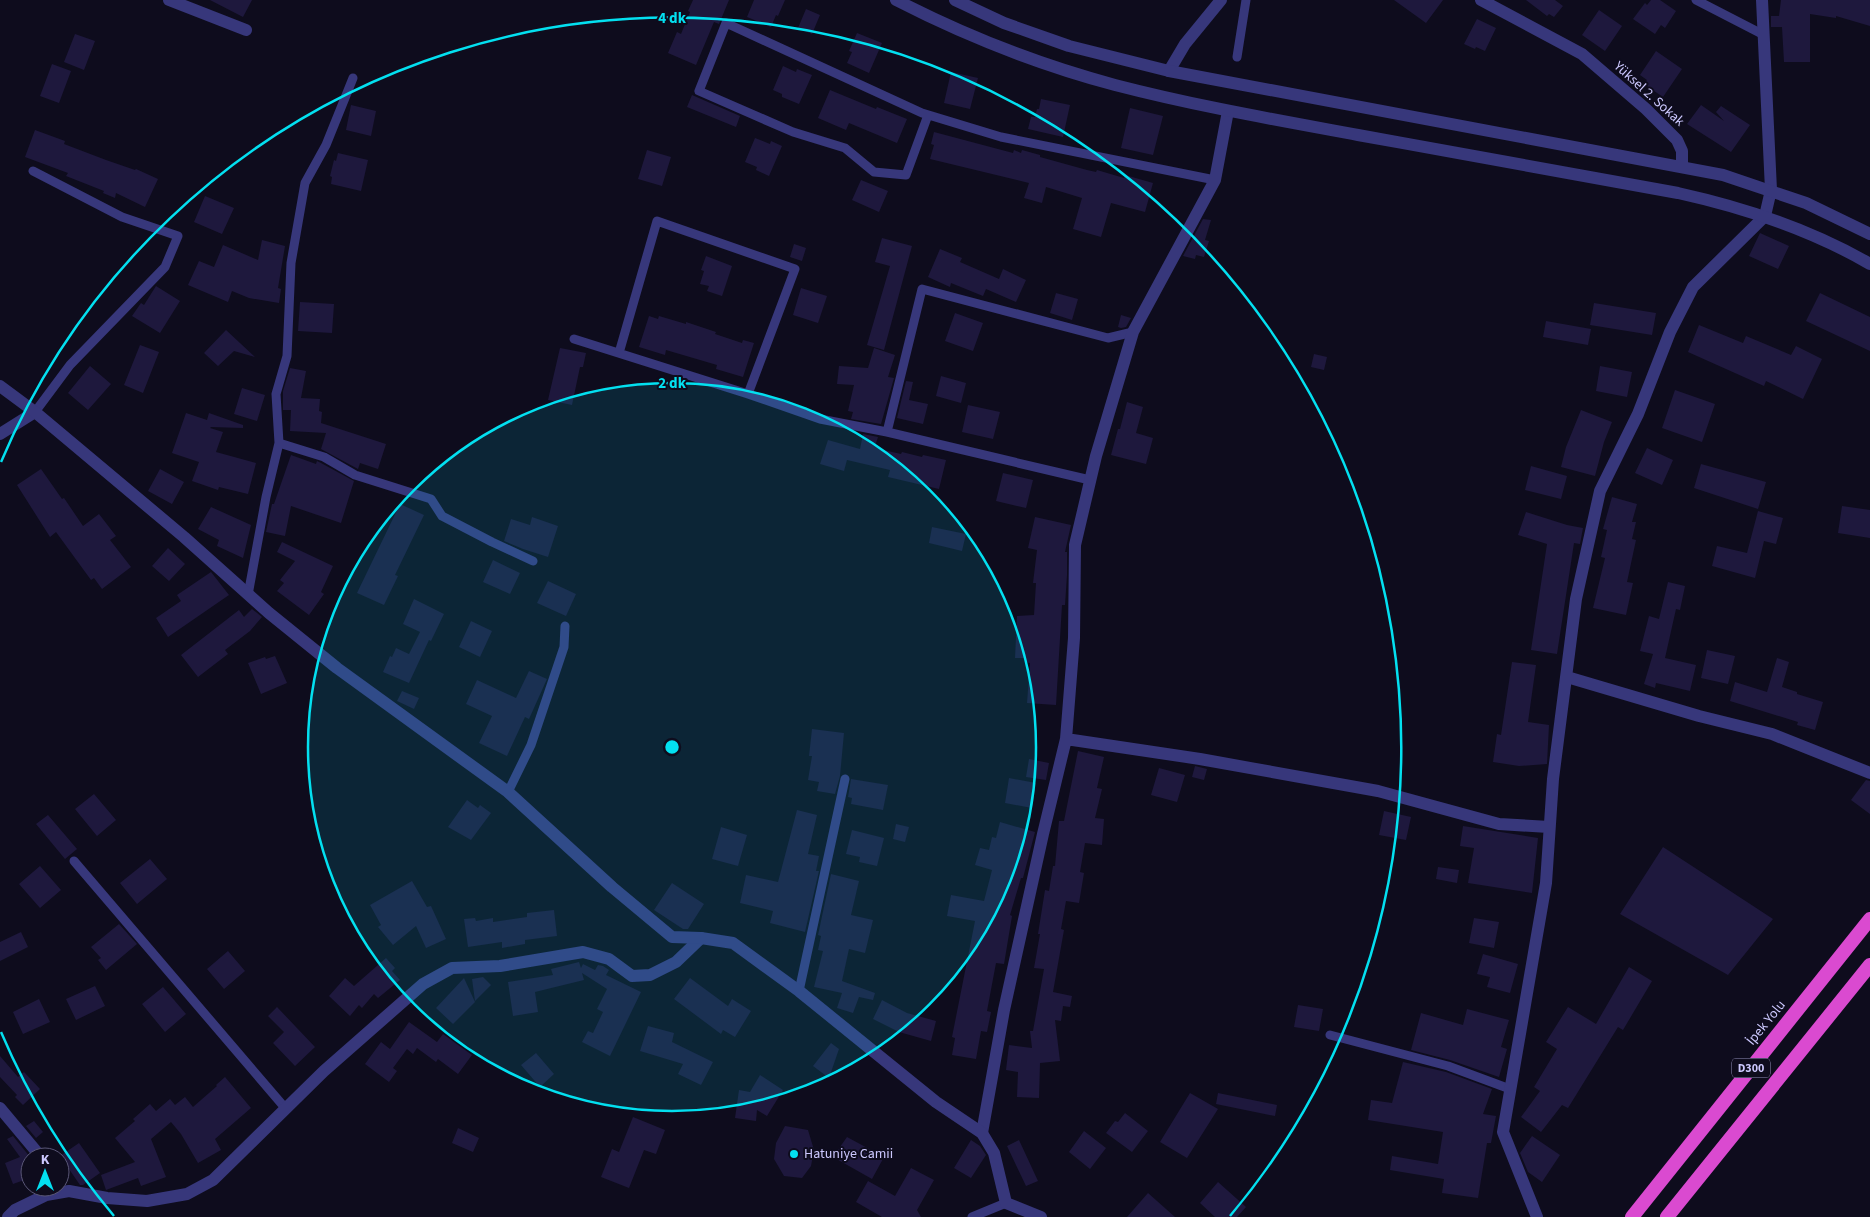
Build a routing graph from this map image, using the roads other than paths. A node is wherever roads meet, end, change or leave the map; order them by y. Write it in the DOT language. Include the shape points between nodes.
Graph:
graph roads {
  1 [pos="169,0"];
  2 [pos="896,0"];
  3 [pos="955,0"];
  4 [pos="1221,0"];
  5 [pos="1246,0"];
  6 [pos="1481,0"];
  7 [pos="1696,0"];
  8 [pos="1762,0"];
  9 [pos="246,30"];
  10 [pos="1762,34"];
  11 [pos="1237,57"];
  12 [pos="1169,71"];
  13 [pos="353,78"];
  14 [pos="1228,111"];
  15 [pos="928,115"];
  16 [pos="1682,167"];
  17 [pos="33,171"];
  18 [pos="1215,180"];
  19 [pos="1771,190"];
  20 [pos="1765,216"];
  21 [pos="1870,234"];
  22 [pos="1870,264"];
  23 [pos="1133,332"];
  24 [pos="574,339"];
  25 [pos="619,353"];
  26 [pos="0,386"];
  27 [pos="748,394"];
  28 [pos="35,412"];
  29 [pos="887,432"];
  30 [pos="0,434"];
  31 [pos="279,442"];
  32 [pos="1090,480"];
  33 [pos="533,561"];
  34 [pos="248,595"];
  35 [pos="565,626"];
  36 [pos="1567,677"];
  37 [pos="1066,739"];
  38 [pos="1870,772"];
  39 [pos="846,779"];
  40 [pos="508,792"];
  41 [pos="1549,827"];
  42 [pos="74,861"];
  43 [pos="1870,919"];
  44 [pos="702,938"];
  45 [pos="1870,965"];
  46 [pos="799,992"];
  47 [pos="1330,1035"];
  48 [pos="1510,1089"];
  49 [pos="0,1108"];
  50 [pos="286,1109"];
  51 [pos="982,1133"];
  52 [pos="33,1147"];
  53 [pos="70,1191"];
  54 [pos="42,1197"];
  55 [pos="1006,1203"];
  56 [pos="8,1217"];
  57 [pos="972,1217"];
  58 [pos="1041,1217"];
  59 [pos="1537,1217"];
  60 [pos="1632,1217"];
  61 [pos="1667,1217"];
  1 -- 9 [label="street"];
  2 -- 14 [label="street" via="994,45 1056,68"];
  3 -- 12 [label="street" via="1069,46"];
  4 -- 12 [label="street" via="1185,44"];
  5 -- 11 [label="lane"];
  6 -- 16 [label="street, Yüksel 2. Sokak" via="1582,54 1677,140 1682,151"];
  7 -- 10 [label="lane"];
  8 -- 10 [label="street"];
  10 -- 19 [label="street"];
  12 -- 16 [label="street"];
  13 -- 31 [label="lane" via="326,145 305,183 291,263 287,356 276,394"];
  14 -- 18 [label="street"];
  14 -- 20 [label="street" via="1678,193"];
  15 -- 15 [label="lane" via="726,23 699,91 793,132 845,148 874,172 906,175"];
  15 -- 18 [label="lane" via="1001,137"];
  16 -- 19 [label="street" via="1723,175"];
  17 -- 28 [label="lane" via="122,217 178,236 164,267 70,365"];
  18 -- 23 [label="street"];
  19 -- 20 [label="street"];
  19 -- 21 [label="street"];
  20 -- 22 [label="street" via="1835,245"];
  20 -- 36 [label="street" via="1693,287 1670,332 1638,414 1600,491 1576,599"];
  23 -- 29 [label="lane" via="1108,338 922,289"];
  23 -- 32 [label="street"];
  24 -- 25 [label="lane"];
  25 -- 27 [label="lane"];
  25 -- 27 [label="lane" via="657,221 795,269"];
  26 -- 28 [label="street"];
  27 -- 29 [label="lane" via="820,419"];
  28 -- 30 [label="street"];
  28 -- 34 [label="street" via="184,536"];
  29 -- 32 [label="lane"];
  31 -- 33 [label="lane" via="324,457 355,475 431,499 442,516"];
  31 -- 34 [label="lane"];
  32 -- 37 [label="street" via="1075,545 1074,638"];
  34 -- 40 [label="street" via="337,668"];
  35 -- 40 [label="lane" via="564,647 531,744"];
  36 -- 38 [label="street" via="1772,734"];
  36 -- 41 [label="street"];
  37 -- 41 [label="street" via="1378,790 1499,824"];
  37 -- 51 [label="street" via="1004,1010"];
  39 -- 46 [label="lane"];
  40 -- 44 [label="street" via="672,937"];
  41 -- 48 [label="street" via="1546,882"];
  42 -- 50 [label="lane"];
  43 -- 60 [label="highway, İpek Yolu / D300"];
  44 -- 46 [label="street" via="733,943"];
  44 -- 50 [label="street" via="676,962 650,975 632,976 609,959 583,952 500,966 452,968 423,984"];
  45 -- 61 [label="highway, D300"];
  46 -- 51 [label="street" via="936,1102"];
  47 -- 48 [label="lane" via="1448,1066"];
  48 -- 59 [label="street" via="1503,1132"];
  49 -- 52 [label="street"];
  50 -- 53 [label="street" via="213,1180 187,1194 147,1201"];
  51 -- 55 [label="street" via="994,1153"];
  54 -- 56 [label="street"];
  55 -- 57 [label="lane"];
  55 -- 58 [label="street"];
}
